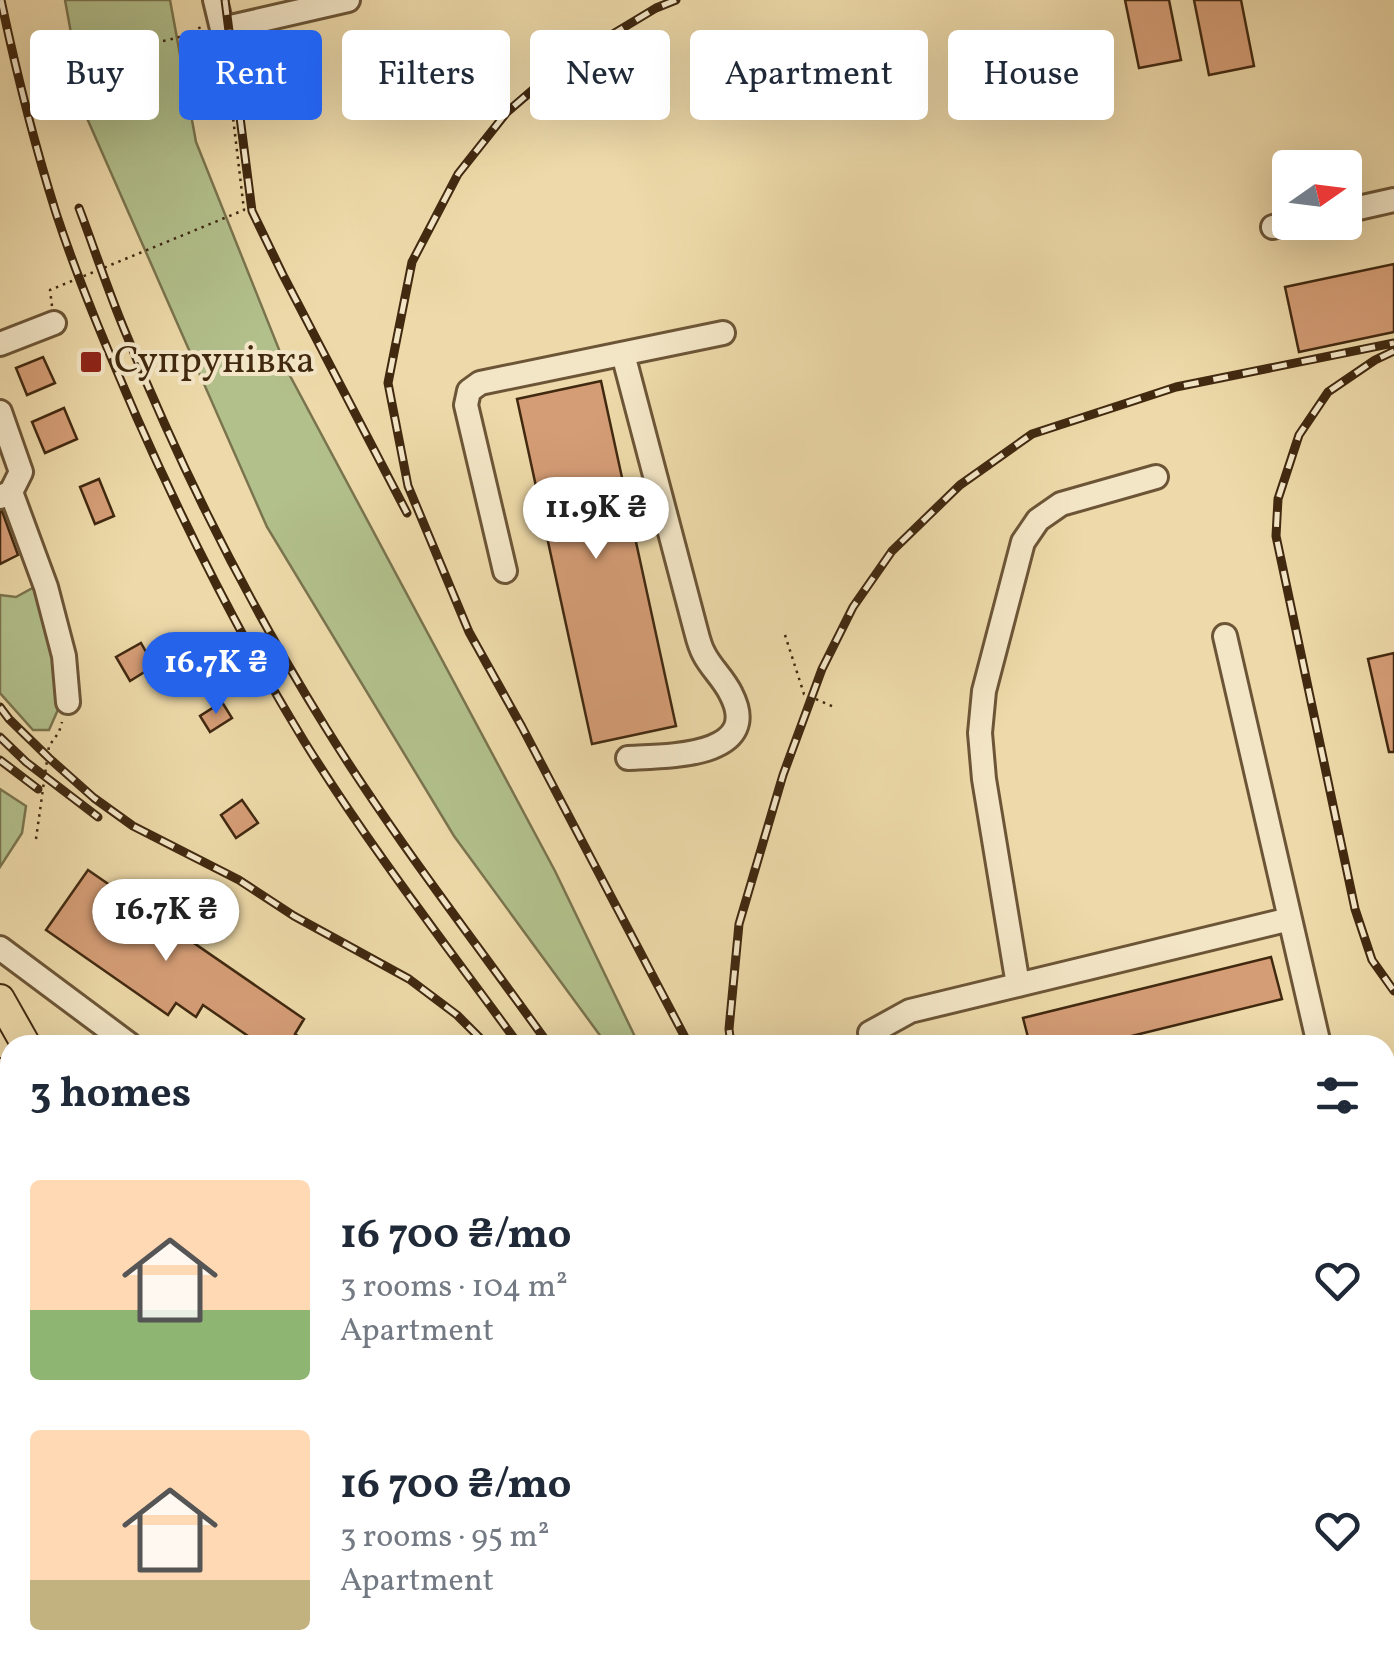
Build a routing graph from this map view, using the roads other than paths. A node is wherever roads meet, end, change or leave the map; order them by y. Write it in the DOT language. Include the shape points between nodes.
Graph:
graph roads {
  1 [pos="348,0"];
  2 [pos="218,14"];
  3 [pos="1394,200"];
  4 [pos="1362,207"];
  5 [pos="54,323"];
  6 [pos="723,333"];
  7 [pos="0,344"];
  8 [pos="623,354"];
  9 [pos="0,412"];
  10 [pos="1156,478"];
  11 [pos="5,495"];
  12 [pos="505,571"];
  13 [pos="1225,636"];
  14 [pos="68,702"];
  15 [pos="628,758"];
  16 [pos="1290,919"];
  17 [pos="0,948"];
  18 [pos="1018,985"];
  19 [pos="0,999"];
  20 [pos="870,1033"];
  21 [pos="20,1035"];
  22 [pos="117,1035"];
  23 [pos="1317,1035"];
  1 -- 2 [label="street"];
  3 -- 4 [label="street"];
  5 -- 7 [label="street"];
  6 -- 8 [label="street"];
  8 -- 12 [label="street" via="480,383 470,391 466,405"];
  8 -- 15 [label="street" via="696,632 738,712 733,733 714,748"];
  9 -- 11 [label="street" via="22,472"];
  10 -- 18 [label="street" via="1060,504 1024,542 984,691 980,733"];
  11 -- 14 [label="street" via="46,587"];
  13 -- 16 [label="street"];
  16 -- 18 [label="street"];
  16 -- 23 [label="street"];
  17 -- 22 [label="street"];
  18 -- 20 [label="street" via="910,1011"];
  19 -- 21 [label="main road"];
}
